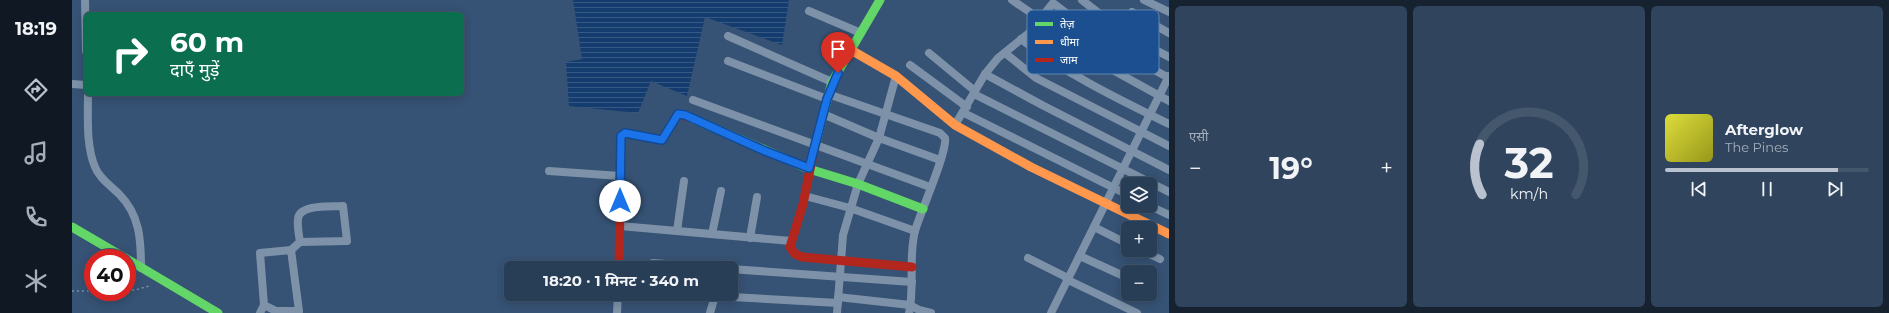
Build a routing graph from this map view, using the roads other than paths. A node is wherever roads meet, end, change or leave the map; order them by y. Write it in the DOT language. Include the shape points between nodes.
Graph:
graph roads {
  1 [pos="84,0"];
  2 [pos="880,0"];
  3 [pos="1012,0"];
  4 [pos="1082,0"];
  5 [pos="1144,0"];
  6 [pos="1027,10"];
  7 [pos="1047,10"];
  8 [pos="1063,10"];
  9 [pos="1095,10"];
  10 [pos="84,12"];
  11 [pos="808,12"];
  12 [pos="1169,12"];
  13 [pos="1159,27"];
  14 [pos="861,33"];
  15 [pos="1169,33"];
  16 [pos="1027,34"];
  17 [pos="728,36"];
  18 [pos="1021,39"];
  19 [pos="1027,44"];
  20 [pos="851,50"];
  21 [pos="1004,52"];
  22 [pos="1159,52"];
  23 [pos="929,54"];
  24 [pos="1169,57"];
  25 [pos="728,61"];
  26 [pos="910,65"];
  27 [pos="1027,71"];
  28 [pos="1159,73"];
  29 [pos="985,74"];
  30 [pos="1031,74"];
  31 [pos="1072,74"];
  32 [pos="1120,74"];
  33 [pos="896,76"];
  34 [pos="1169,78"];
  35 [pos="832,82"];
  36 [pos="72,84"];
  37 [pos="84,85"];
  38 [pos="975,92"];
  39 [pos="88,96"];
  40 [pos="828,96"];
  41 [pos="1159,96"];
  42 [pos="693,100"];
  43 [pos="1169,101"];
  44 [pos="965,110"];
  45 [pos="886,113"];
  46 [pos="823,114"];
  47 [pos="1150,115"];
  48 [pos="1169,124"];
  49 [pos="955,125"];
  50 [pos="1141,132"];
  51 [pos="879,138"];
  52 [pos="815,145"];
  53 [pos="1169,146"];
  54 [pos="1132,151"];
  55 [pos="940,160"];
  56 [pos="867,163"];
  57 [pos="809,168"];
  58 [pos="1123,169"];
  59 [pos="1169,170"];
  60 [pos="549,171"];
  61 [pos="620,176"];
  62 [pos="684,180"];
  63 [pos="858,184"];
  64 [pos="930,187"];
  65 [pos="1114,188"];
  66 [pos="721,191"];
  67 [pos="1121,192"];
  68 [pos="1169,192"];
  69 [pos="805,196"];
  70 [pos="757,197"];
  71 [pos="1105,204"];
  72 [pos="850,208"];
  73 [pos="922,208"];
  74 [pos="1157,210"];
  75 [pos="1169,216"];
  76 [pos="620,226"];
  77 [pos="72,227"];
  78 [pos="1094,228"];
  79 [pos="677,231"];
  80 [pos="915,232"];
  81 [pos="712,234"];
  82 [pos="1169,234"];
  83 [pos="750,238"];
  84 [pos="791,241"];
  85 [pos="1121,241"];
  86 [pos="300,242"];
  87 [pos="109,249"];
  88 [pos="291,250"];
  89 [pos="1080,256"];
  90 [pos="1156,257"];
  91 [pos="1028,258"];
  92 [pos="1160,259"];
  93 [pos="841,260"];
  94 [pos="619,261"];
  95 [pos="136,265"];
  96 [pos="912,267"];
  97 [pos="141,268"];
  98 [pos="738,269"];
  99 [pos="1121,275"];
  100 [pos="840,276"];
  101 [pos="1068,280"];
  102 [pos="912,282"];
  103 [pos="738,297"];
  104 [pos="838,300"];
  105 [pos="618,301"];
  106 [pos="714,301"];
  107 [pos="264,305"];
  108 [pos="909,309"];
  109 [pos="218,313"];
  110 [pos="260,313"];
  111 [pos="617,313"];
  112 [pos="710,313"];
  113 [pos="837,313"];
  114 [pos="931,313"];
  115 [pos="1052,313"];
  116 [pos="1137,313"];
  1 -- 10 [label="street"];
  2 -- 14 [label="main road"];
  3 -- 6 [label="street"];
  4 -- 9 [label="street"];
  5 -- 12 [label="street"];
  7 -- 8 [label="street" via="1054,3"];
  11 -- 14 [label="street"];
  13 -- 15 [label="street"];
  14 -- 20 [label="main road"];
  16 -- 18 [label="street"];
  17 -- 35 [label="street"];
  18 -- 19 [label="street"];
  18 -- 21 [label="street"];
  20 -- 33 [label="main road"];
  20 -- 35 [label="main road"];
  21 -- 27 [label="street"];
  21 -- 29 [label="street"];
  22 -- 24 [label="street"];
  23 -- 38 [label="street"];
  25 -- 40 [label="street"];
  26 -- 44 [label="street"];
  28 -- 34 [label="street"];
  29 -- 38 [label="street"];
  29 -- 54 [label="street"];
  30 -- 50 [label="street"];
  31 -- 47 [label="street"];
  32 -- 41 [label="street"];
  33 -- 45 [label="street"];
  33 -- 49 [label="main road"];
  34 -- 41 [label="street"];
  35 -- 40 [label="main road"];
  36 -- 37 [label="street"];
  38 -- 44 [label="street"];
  38 -- 58 [label="street"];
  39 -- 97 [label="street" via="93,161 99,174 126,201 134,214 141,246"];
  40 -- 45 [label="street"];
  40 -- 46 [label="main road"];
  41 -- 43 [label="street"];
  41 -- 47 [label="street"];
  42 -- 52 [label="street"];
  44 -- 49 [label="street"];
  44 -- 65 [label="street"];
  45 -- 51 [label="street"];
  45 -- 55 [label="street" via="943,135 946,141"];
  46 -- 51 [label="street"];
  46 -- 52 [label="main road"];
  47 -- 48 [label="street"];
  47 -- 50 [label="street"];
  49 -- 71 [label="main road"];
  50 -- 53 [label="street"];
  50 -- 54 [label="street"];
  51 -- 55 [label="street"];
  51 -- 56 [label="street"];
  52 -- 56 [label="street"];
  52 -- 57 [label="main road"];
  54 -- 58 [label="street"];
  54 -- 59 [label="street"];
  55 -- 64 [label="street"];
  56 -- 63 [label="street"];
  56 -- 64 [label="street"];
  57 -- 61 [label="main road" via="681,114 676,116 662,140 623,134 620,140"];
  57 -- 63 [label="main road"];
  57 -- 69 [label="main road"];
  58 -- 65 [label="street"];
  58 -- 68 [label="street"];
  60 -- 61 [label="street"];
  61 -- 76 [label="main road"];
  62 -- 79 [label="street"];
  63 -- 72 [label="street"];
  63 -- 73 [label="main road"];
  64 -- 73 [label="street"];
  65 -- 67 [label="street"];
  65 -- 71 [label="street"];
  66 -- 81 [label="street"];
  69 -- 72 [label="street"];
  69 -- 84 [label="main road"];
  70 -- 83 [label="street"];
  71 -- 78 [label="street"];
  71 -- 82 [label="main road"];
  72 -- 80 [label="street"];
  72 -- 93 [label="street" via="843,235"];
  73 -- 80 [label="street"];
  74 -- 75 [label="street"];
  76 -- 79 [label="street"];
  76 -- 94 [label="main road"];
  77 -- 87 [label="main road"];
  78 -- 85 [label="street"];
  78 -- 89 [label="street"];
  79 -- 81 [label="street"];
  80 -- 96 [label="street"];
  81 -- 83 [label="street"];
  83 -- 84 [label="street"];
  84 -- 93 [label="main road" via="790,247 795,254 802,257"];
  86 -- 86 [label="street" via="300,212 306,209 343,206 347,241"];
  86 -- 88 [label="street"];
  88 -- 107 [label="street" via="260,253"];
  88 -- 107 [label="street" via="299,311 276,311"];
  89 -- 99 [label="street"];
  89 -- 101 [label="street"];
  90 -- 92 [label="street"];
  91 -- 101 [label="street"];
  93 -- 96 [label="main road"];
  93 -- 100 [label="street"];
  95 -- 97 [label="main road"];
  96 -- 102 [label="street"];
  97 -- 109 [label="main road"];
  98 -- 100 [label="street"];
  100 -- 102 [label="street"];
  100 -- 104 [label="street"];
  101 -- 115 [label="street"];
  101 -- 116 [label="street"];
  102 -- 108 [label="street"];
  103 -- 104 [label="street"];
  104 -- 108 [label="street"];
  104 -- 113 [label="street"];
  105 -- 111 [label="street"];
  106 -- 112 [label="street"];
  107 -- 110 [label="street"];
  108 -- 114 [label="street"];
}
